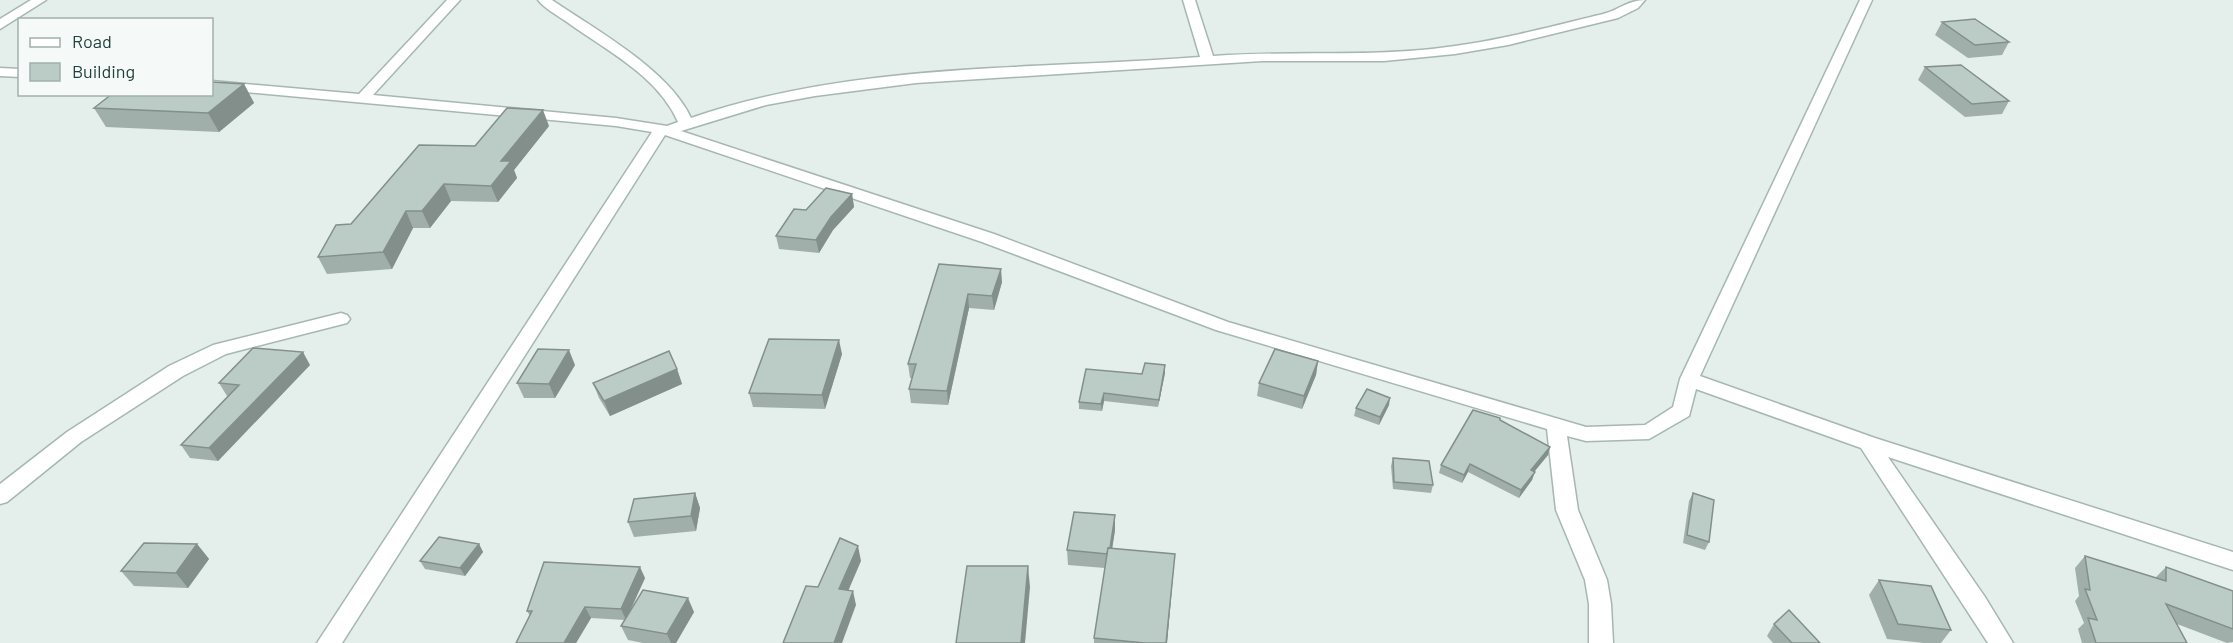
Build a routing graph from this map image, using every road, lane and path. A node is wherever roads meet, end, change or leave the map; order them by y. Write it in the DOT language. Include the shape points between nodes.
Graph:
graph roads {
  1 [pos="40,0"];
  2 [pos="454,0"];
  3 [pos="544,0"];
  4 [pos="1189,0"];
  5 [pos="1639,0"];
  6 [pos="1866,0"];
  7 [pos="0,25"];
  8 [pos="1208,61"];
  9 [pos="0,72"];
  10 [pos="18,74"];
  11 [pos="213,85"];
  12 [pos="362,100"];
  13 [pos="686,123"];
  14 [pos="664,130"];
  15 [pos="341,319"];
  16 [pos="1689,379"];
  17 [pos="1557,426"];
  18 [pos="1868,443"];
  19 [pos="0,496"];
  20 [pos="2233,561"];
  21 [pos="329,643"];
  22 [pos="1601,643"];
  23 [pos="2001,643"];
  1 -- 7 [label="street"];
  2 -- 12 [label="street"];
  3 -- 13 [label="street" via="666,89"];
  4 -- 8 [label="street"];
  5 -- 8 [label="street" via="1613,15 1474,48 1401,56"];
  6 -- 16 [label="street"];
  8 -- 13 [label="street" via="901,80 770,100"];
  9 -- 10 [label="street"];
  11 -- 12 [label="street"];
  12 -- 14 [label="street" via="616,122"];
  13 -- 14 [label="street"];
  14 -- 17 [label="street" via="988,238 1222,326"];
  14 -- 21 [label="street"];
  15 -- 19 [label="street" via="220,349 176,371 74,437"];
  16 -- 17 [label="street" via="1682,411 1649,432 1586,434"];
  16 -- 18 [label="street"];
  17 -- 22 [label="street" via="1568,510 1596,580"];
  18 -- 20 [label="street"];
  18 -- 23 [label="street"];
}
